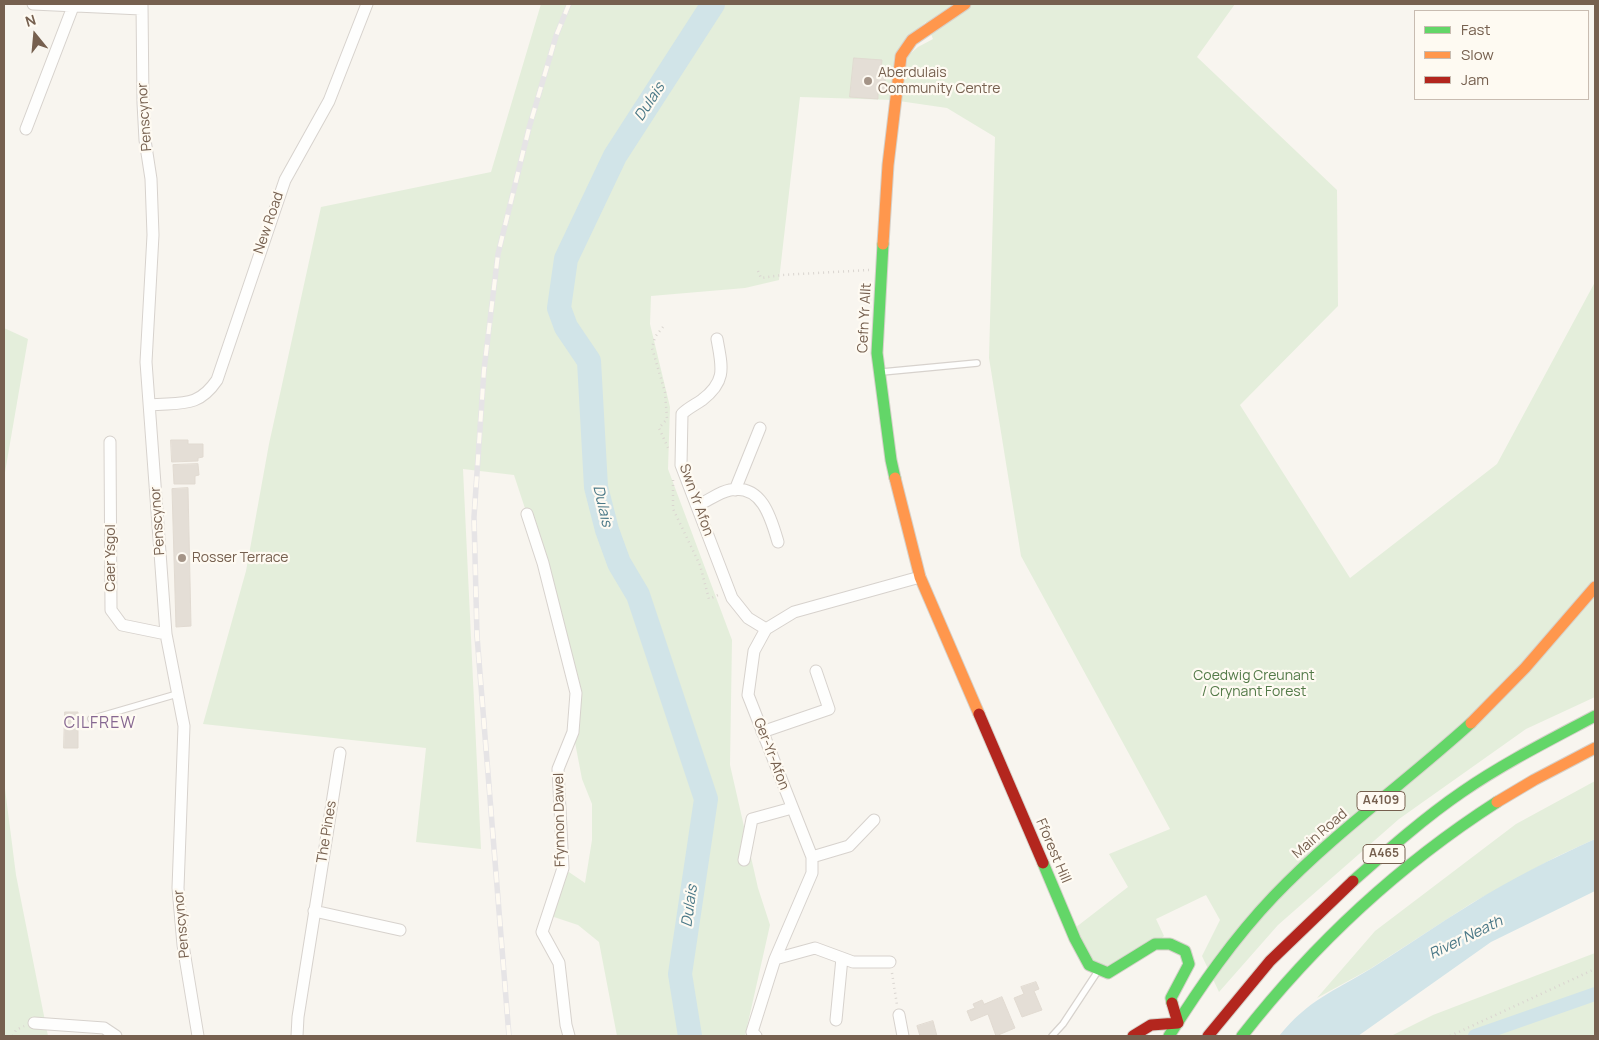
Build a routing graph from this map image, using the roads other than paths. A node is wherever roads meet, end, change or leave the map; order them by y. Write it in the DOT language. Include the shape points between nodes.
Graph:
graph roads {
  1 [pos="33,4"];
  2 [pos="74,4"];
  3 [pos="367,4"];
  4 [pos="965,4"];
  5 [pos="142,6"];
  6 [pos="26,129"];
  7 [pos="717,339"];
  8 [pos="976,363"];
  9 [pos="880,372"];
  10 [pos="150,405"];
  11 [pos="760,428"];
  12 [pos="110,442"];
  13 [pos="735,490"];
  14 [pos="698,506"];
  15 [pos="526,514"];
  16 [pos="778,542"];
  17 [pos="920,577"];
  18 [pos="1595,588"];
  19 [pos="766,629"];
  20 [pos="166,634"];
  21 [pos="816,671"];
  22 [pos="177,694"];
  23 [pos="1595,716"];
  24 [pos="91,719"];
  25 [pos="762,732"];
  26 [pos="1595,748"];
  27 [pos="340,753"];
  28 [pos="792,808"];
  29 [pos="874,820"];
  30 [pos="812,857"];
  31 [pos="744,860"];
  32 [pos="314,911"];
  33 [pos="400,930"];
  34 [pos="842,958"];
  35 [pos="775,959"];
  36 [pos="890,962"];
  37 [pos="1099,969"];
  38 [pos="899,1015"];
  39 [pos="836,1020"];
  40 [pos="1178,1022"];
  41 [pos="34,1023"];
  42 [pos="754,1034"];
  43 [pos="116,1036"];
  44 [pos="198,1036"];
  45 [pos="297,1036"];
  46 [pos="569,1036"];
  47 [pos="904,1036"];
  48 [pos="1052,1036"];
  49 [pos="1133,1036"];
  50 [pos="1169,1036"];
  51 [pos="1208,1036"];
  52 [pos="1242,1036"];
  1 -- 2 [label="street"];
  2 -- 5 [label="street"];
  2 -- 6 [label="street"];
  3 -- 10 [label="street, New Road" via="329,101 285,180 217,380 208,394 196,401"];
  4 -- 9 [label="main road, Cefn Yr Allt" via="912,40 901,56 888,165 877,353"];
  5 -- 10 [label="street, Penscynor" via="142,103 152,179 153,235 146,362"];
  7 -- 14 [label="street, Swn Yr Afon" via="722,368 720,378 709,394 688,408 681,420 681,465"];
  8 -- 9 [label="lane"];
  9 -- 17 [label="main road, Cefn Yr Allt" via="892,460"];
  10 -- 20 [label="street, Penscynor"];
  11 -- 13 [label="street"];
  12 -- 20 [label="street, Caer Ysgol" via="111,610 122,625"];
  13 -- 14 [label="street" via="728,490"];
  13 -- 16 [label="street" via="751,493 759,499 770,514"];
  14 -- 19 [label="street, Swn Yr Afon" via="732,598 748,618"];
  15 -- 46 [label="street, Ffynnon Dawel" via="543,563 576,694 573,732 558,769 563,868 542,932 559,963"];
  17 -- 19 [label="street" via="794,612"];
  17 -- 37 [label="main road, Fforest Hill" via="1075,939 1089,965"];
  18 -- 40 [label="main road, Main Road / A4109" via="1482,713 1291,878 1244,927"];
  19 -- 25 [label="street, Ger-Yr-Afon" via="754,651 748,695"];
  20 -- 22 [label="street, Penscynor"];
  21 -- 25 [label="street" via="829,708"];
  22 -- 24 [label="lane"];
  22 -- 44 [label="street, Penscynor" via="184,726 178,888 183,945"];
  23 -- 51 [label="main road, A465" via="1503,766 1429,816 1339,891 1280,948"];
  25 -- 28 [label="street, Ger-Yr-Afon"];
  26 -- 52 [label="main road, A465" via="1515,790 1400,873 1330,934"];
  27 -- 32 [label="street, The Pines"];
  28 -- 30 [label="street, Ger-Yr-Afon"];
  28 -- 31 [label="street" via="752,819"];
  29 -- 30 [label="street" via="849,846"];
  30 -- 35 [label="street, Ger-Yr-Afon" via="812,874"];
  32 -- 33 [label="street"];
  32 -- 45 [label="street, The Pines"];
  34 -- 35 [label="street" via="816,948"];
  34 -- 36 [label="street" via="853,962"];
  34 -- 39 [label="street"];
  35 -- 42 [label="street, Ger-Yr-Afon"];
  37 -- 40 [label="main road" via="1108,972 1155,944 1170,944 1185,951 1189,964 1171,998"];
  37 -- 48 [label="lane" via="1093,982"];
  38 -- 47 [label="street"];
  40 -- 49 [label="main road" via="1151,1025"];
  40 -- 50 [label="main road, Main Road / A4109"];
  41 -- 43 [label="street" via="104,1028"];
}
